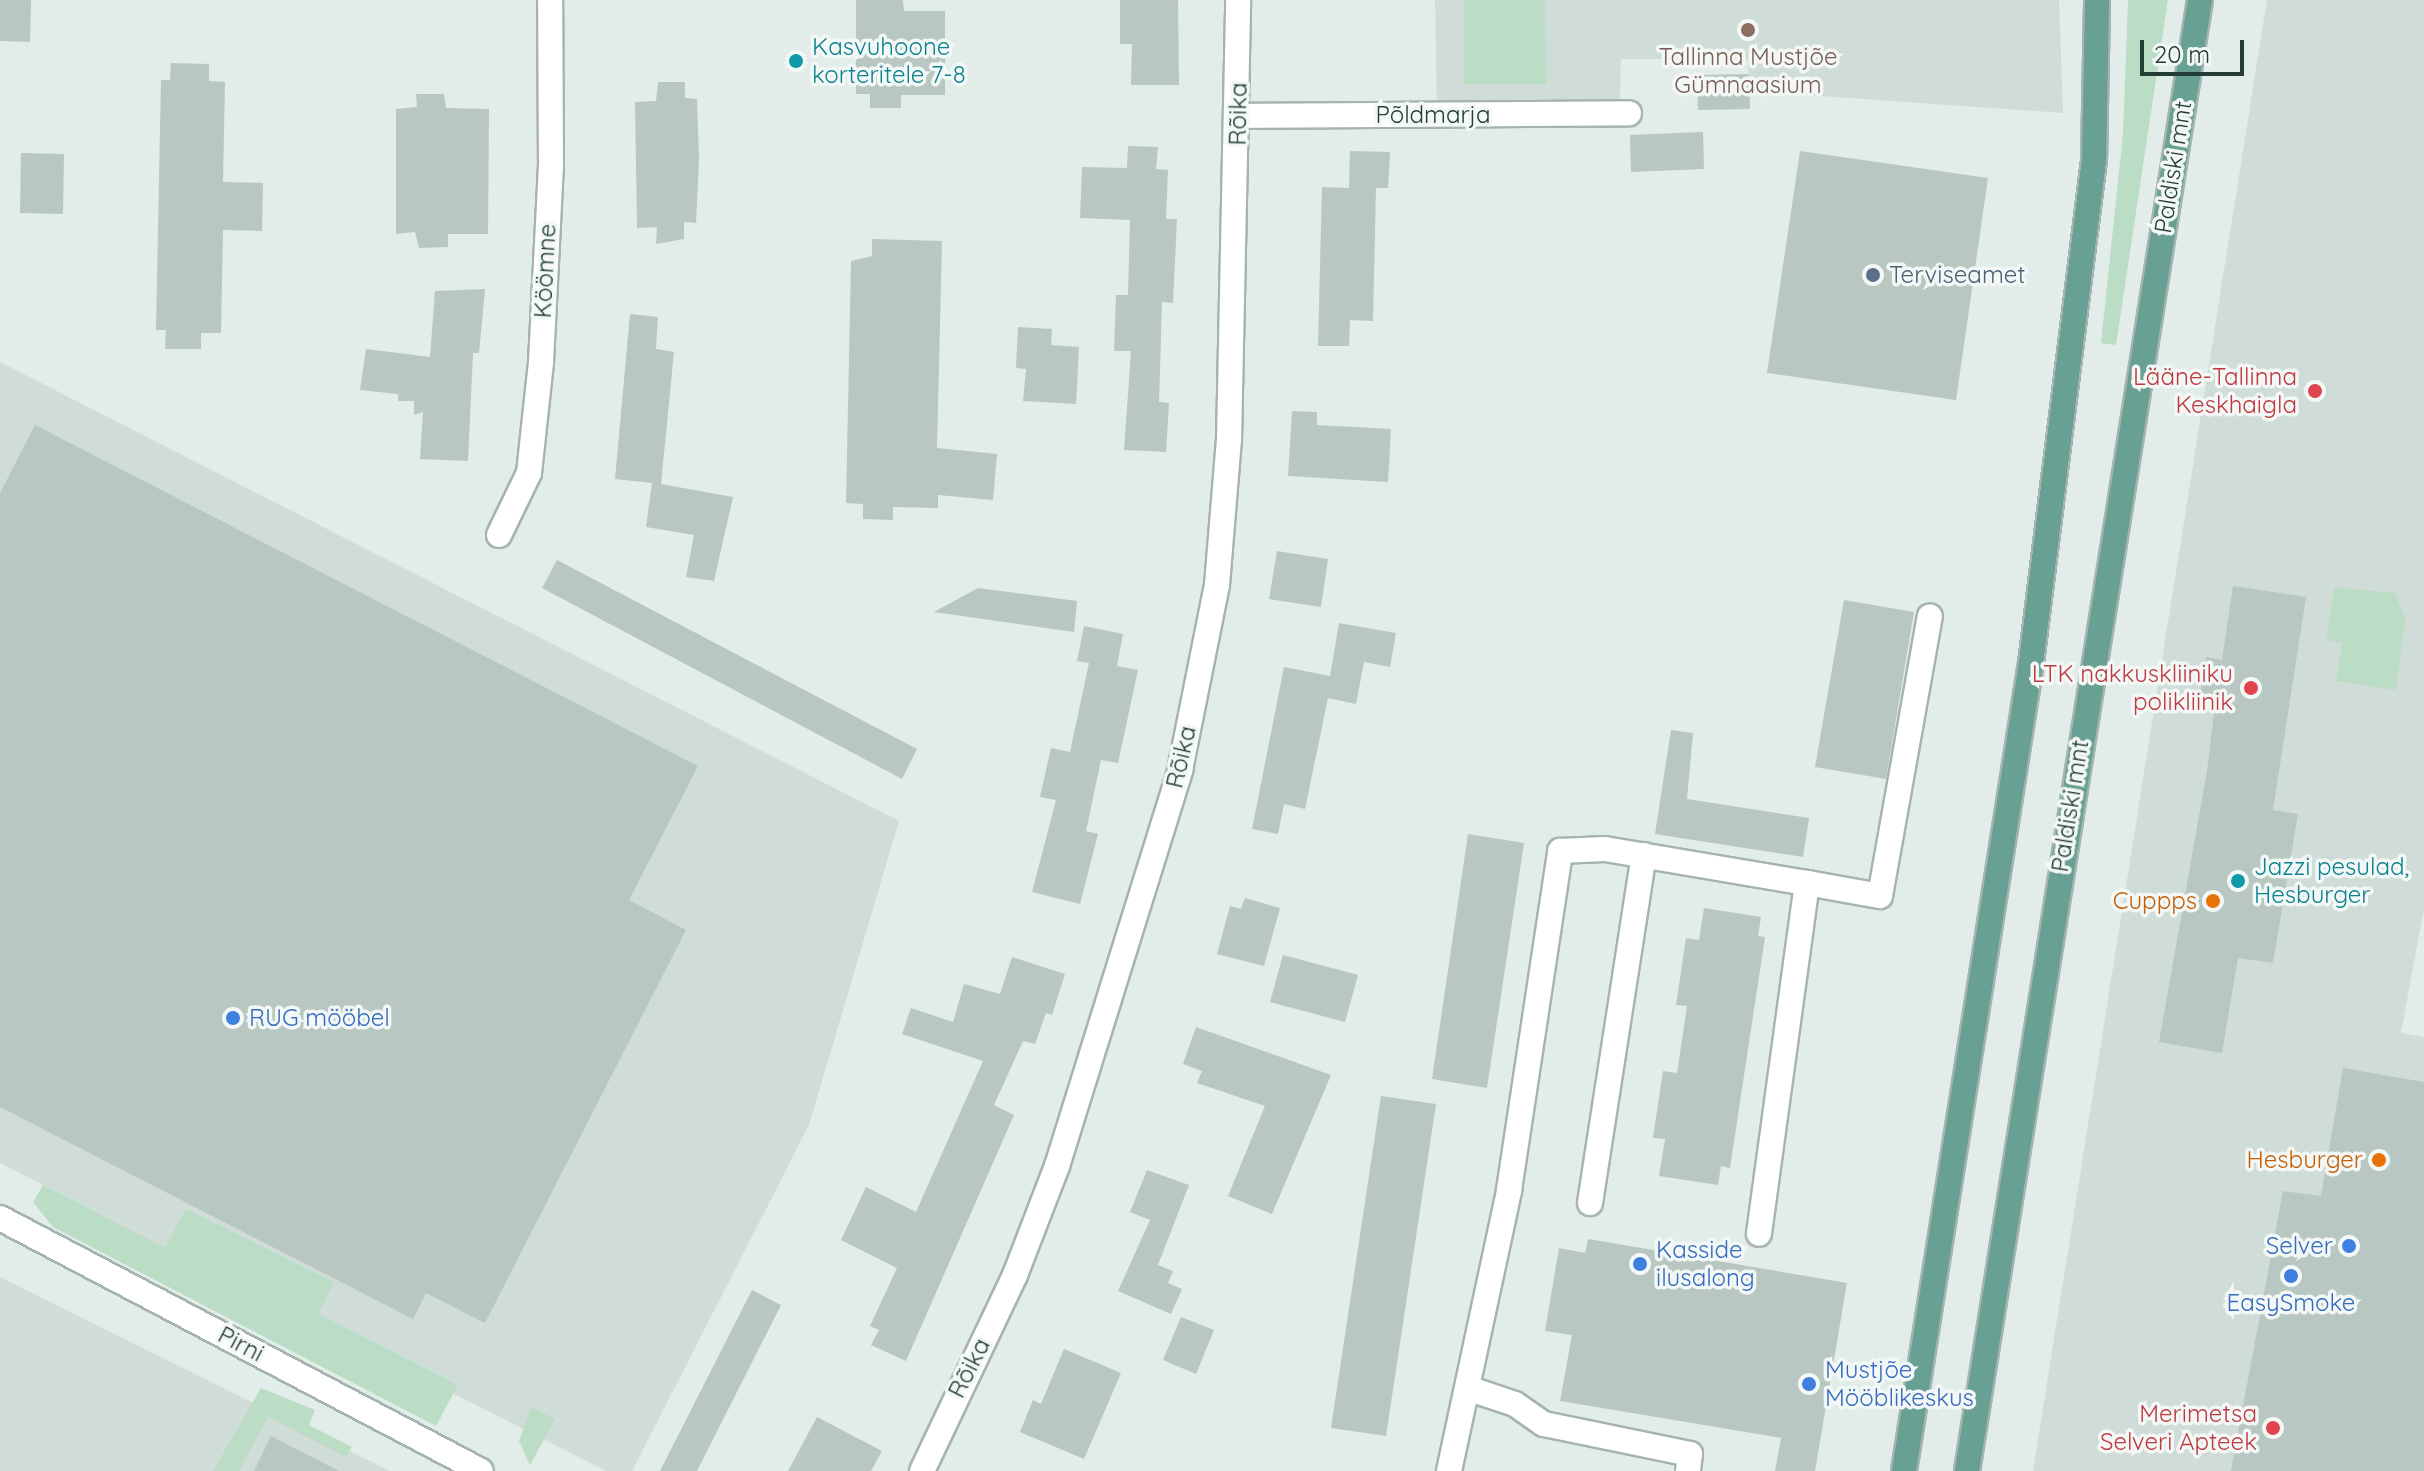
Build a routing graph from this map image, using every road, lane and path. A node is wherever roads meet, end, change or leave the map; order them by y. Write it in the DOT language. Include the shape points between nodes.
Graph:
graph roads {
  1 [pos="550,0"];
  2 [pos="1238,0"];
  3 [pos="2097,0"];
  4 [pos="2200,0"];
  5 [pos="1629,113"];
  6 [pos="1238,116"];
  7 [pos="499,535"];
  8 [pos="1930,616"];
  9 [pos="1644,855"];
  10 [pos="1807,883"];
  11 [pos="1590,1203"];
  12 [pos="0,1218"];
  13 [pos="1759,1234"];
  14 [pos="1470,1389"];
  15 [pos="481,1471"];
  16 [pos="922,1471"];
  17 [pos="1449,1471"];
  18 [pos="1688,1471"];
  19 [pos="1904,1471"];
  20 [pos="1967,1471"];
  1 -- 7 [label="street, Köömne" via="551,166 541,362 529,473"];
  2 -- 6 [label="street, Rõika"];
  3 -- 19 [label="main road" via="2094,160 2031,663"];
  4 -- 20 [label="main road, Paldiski mnt"];
  5 -- 6 [label="street, Põldmarja"];
  6 -- 16 [label="street, Rõika" via="1229,440 1217,585 1180,770 1057,1166 1015,1275"];
  8 -- 10 [label="street" via="1880,896"];
  9 -- 10 [label="street"];
  9 -- 11 [label="street"];
  9 -- 14 [label="street" via="1560,851 1509,1190"];
  10 -- 13 [label="street"];
  12 -- 15 [label="street, Pirni"];
  14 -- 17 [label="street"];
  14 -- 18 [label="street" via="1515,1404 1544,1424 1690,1454"];
}
